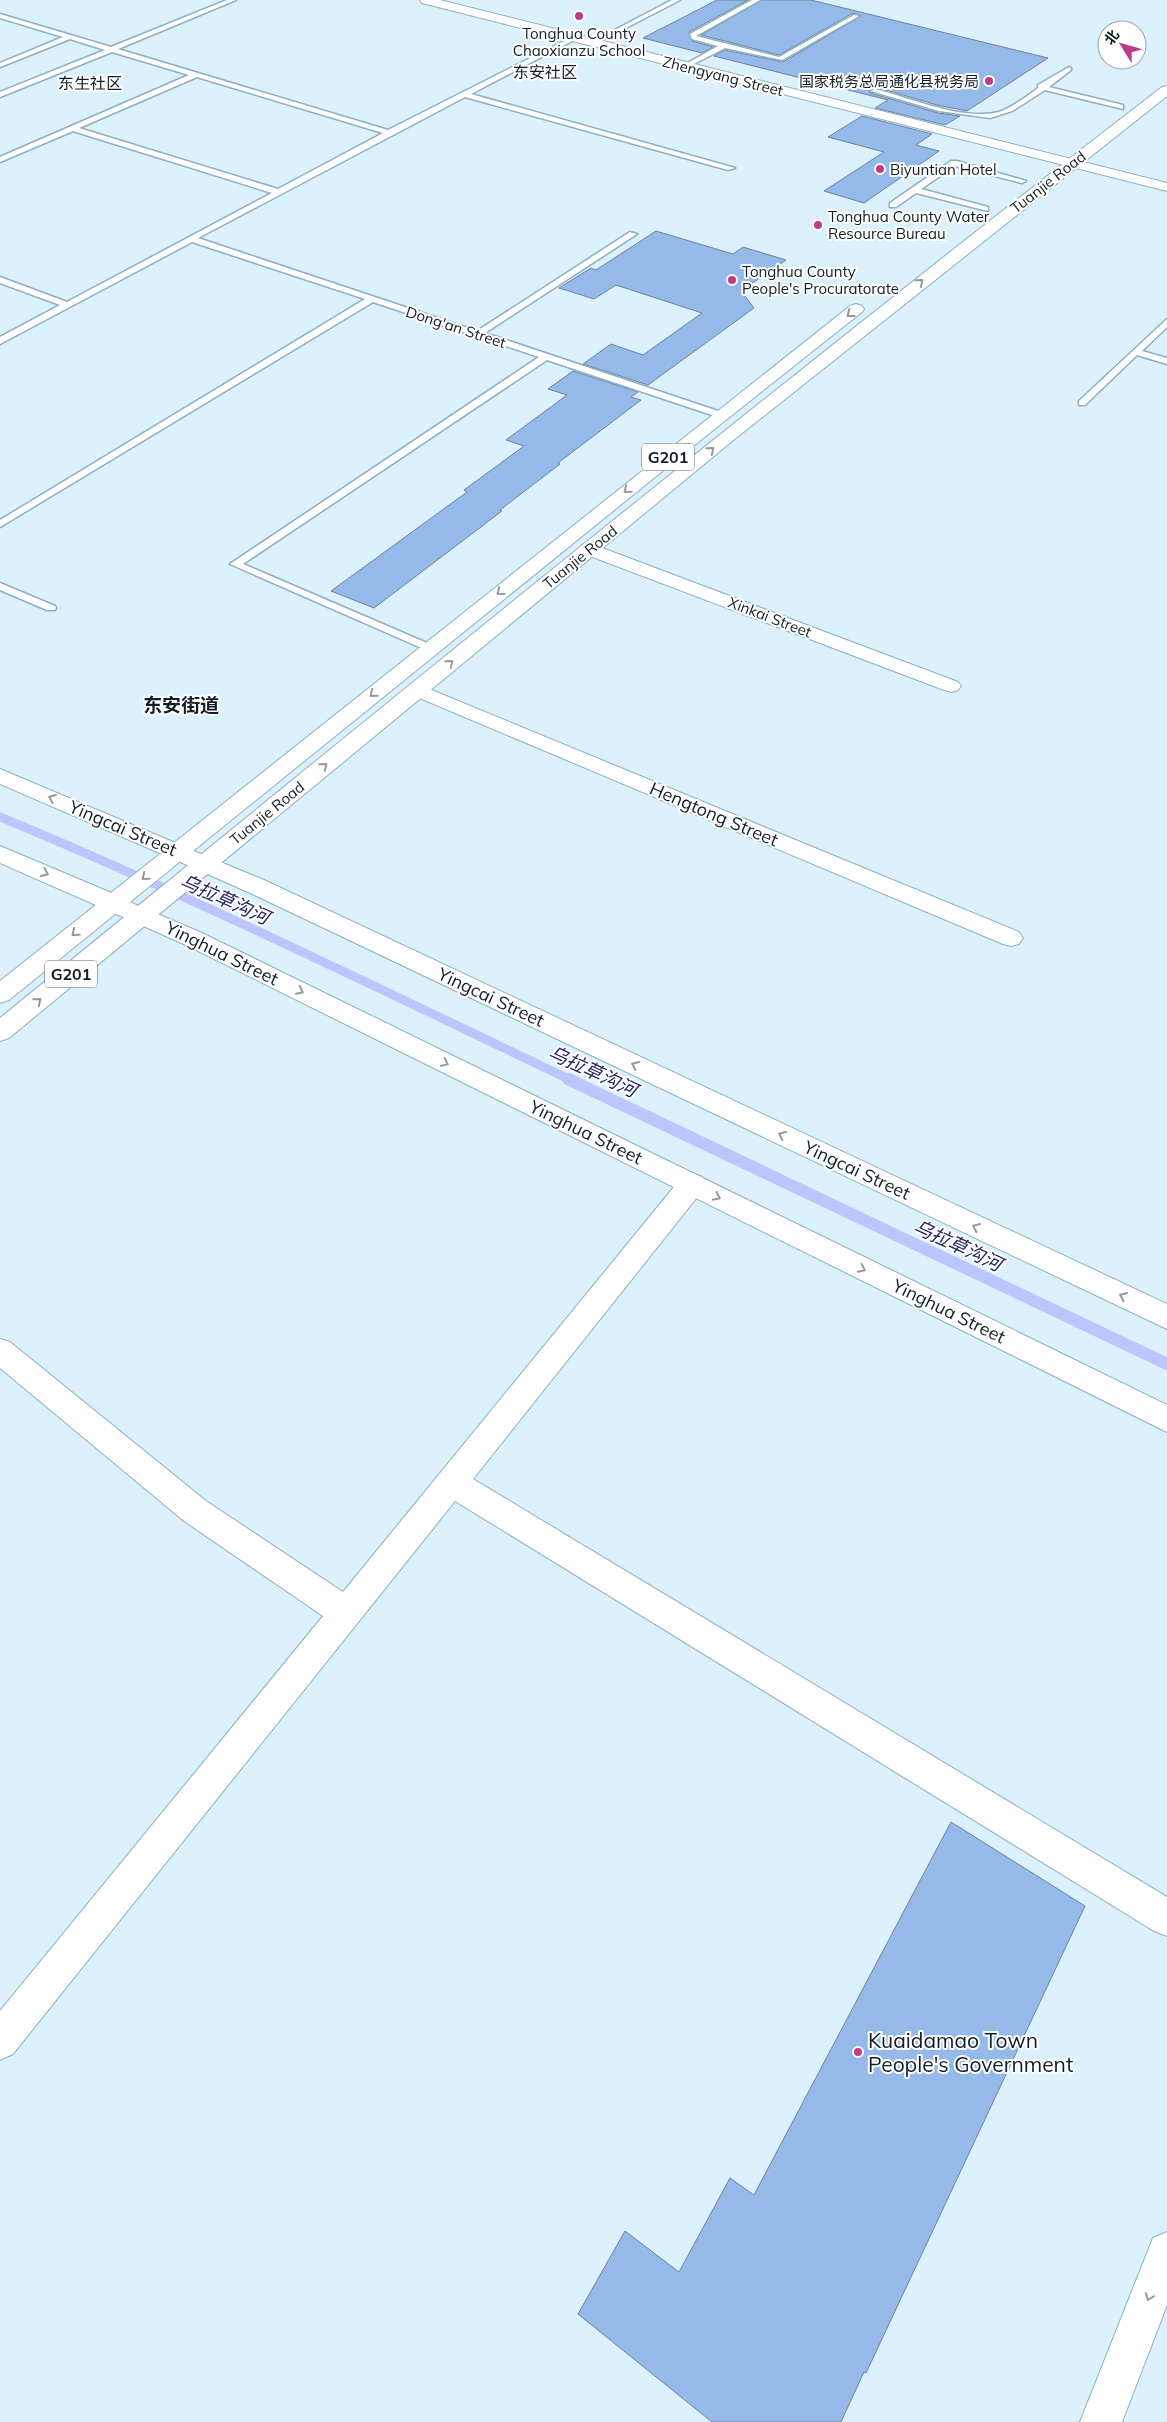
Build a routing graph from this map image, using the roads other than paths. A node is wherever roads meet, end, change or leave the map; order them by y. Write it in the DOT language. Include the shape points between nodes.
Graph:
graph roads {
  1 [pos="233,0"];
  2 [pos="426,0"];
  3 [pos="677,0"];
  4 [pos="757,0"];
  5 [pos="0,16"];
  6 [pos="856,16"];
  7 [pos="70,38"];
  8 [pos="574,38"];
  9 [pos="593,43"];
  10 [pos="725,45"];
  11 [pos="111,50"];
  12 [pos="0,65"];
  13 [pos="686,66"];
  14 [pos="1068,69"];
  15 [pos="1167,72"];
  16 [pos="196,75"];
  17 [pos="1041,87"];
  18 [pos="1167,90"];
  19 [pos="875,91"];
  20 [pos="464,94"];
  21 [pos="0,95"];
  22 [pos="1120,106"];
  23 [pos="73,129"];
  24 [pos="389,133"];
  25 [pos="1051,159"];
  26 [pos="0,160"];
  27 [pos="1071,164"];
  28 [pos="731,168"];
  29 [pos="1022,181"];
  30 [pos="1167,187"];
  31 [pos="914,190"];
  32 [pos="278,192"];
  33 [pos="893,205"];
  34 [pos="985,209"];
  35 [pos="969,222"];
  36 [pos="632,234"];
  37 [pos="192,239"];
  38 [pos="0,280"];
  39 [pos="372,299"];
  40 [pos="868,300"];
  41 [pos="68,305"];
  42 [pos="1167,322"];
  43 [pos="478,334"];
  44 [pos="0,341"];
  45 [pos="1136,352"];
  46 [pos="546,356"];
  47 [pos="1167,361"];
  48 [pos="1082,402"];
  49 [pos="721,415"];
  50 [pos="0,524"];
  51 [pos="589,549"];
  52 [pos="0,586"];
  53 [pos="51,608"];
  54 [pos="430,648"];
  55 [pos="951,686"];
  56 [pos="417,690"];
  57 [pos="0,776"];
  58 [pos="177,852"];
  59 [pos="0,854"];
  60 [pos="205,864"];
  61 [pos="113,903"];
  62 [pos="142,916"];
  63 [pos="1011,938"];
  64 [pos="0,994"];
  65 [pos="0,1032"];
  66 [pos="692,1184"];
  67 [pos="1167,1317"];
  68 [pos="0,1351"];
  69 [pos="1167,1420"];
  70 [pos="451,1482"];
  71 [pos="346,1613"];
  72 [pos="1167,1918"];
  73 [pos="0,2041"];
  74 [pos="1167,2252"];
  75 [pos="1101,2422"];
  1 -- 11 [label="lane"];
  2 -- 8 [label="main road, Zhengyang Street"];
  3 -- 9 [label="lane"];
  4 -- 10 [label="lane" via="692,35"];
  5 -- 7 [label="lane"];
  6 -- 10 [label="lane" via="784,58"];
  7 -- 11 [label="lane"];
  7 -- 12 [label="lane"];
  8 -- 9 [label="main road, Zhengyang Street"];
  8 -- 20 [label="lane"];
  9 -- 13 [label="main road, Zhengyang Street"];
  10 -- 13 [label="lane"];
  11 -- 16 [label="lane"];
  11 -- 21 [label="lane"];
  13 -- 25 [label="main road, Zhengyang Street"];
  14 -- 17 [label="lane"];
  15 -- 22 [label="main road, Tuanjie Road"];
  16 -- 23 [label="lane"];
  16 -- 24 [label="lane"];
  17 -- 19 [label="lane" via="1003,113 988,116 969,115"];
  17 -- 22 [label="lane"];
  18 -- 27 [label="main road, Tuanjie Road / G201"];
  20 -- 24 [label="lane"];
  20 -- 28 [label="lane"];
  22 -- 25 [label="main road, Tuanjie Road"];
  23 -- 26 [label="lane"];
  23 -- 32 [label="lane"];
  24 -- 32 [label="lane"];
  25 -- 27 [label="main road, Zhengyang Street"];
  25 -- 29 [label="main road, Tuanjie Road"];
  27 -- 30 [label="main road, Zhengyang Street"];
  51 -- 27 [label="main road, Tuanjie Road / G201, one-way"];
  29 -- 31 [label="lane" via="954,163"];
  29 -- 34 [label="main road, Tuanjie Road"];
  31 -- 33 [label="lane"];
  31 -- 34 [label="lane"];
  32 -- 37 [label="lane"];
  34 -- 35 [label="main road, Tuanjie Road"];
  36 -- 43 [label="lane"];
  37 -- 39 [label="lane, Dong'an Street"];
  37 -- 41 [label="lane"];
  38 -- 41 [label="lane"];
  39 -- 43 [label="lane, Dong'an Street"];
  39 -- 50 [label="lane"];
  40 -- 49 [label="main road, Tuanjie Road / G201, one-way"];
  41 -- 44 [label="lane"];
  42 -- 45 [label="lane"];
  43 -- 46 [label="lane, Dong'an Street"];
  45 -- 47 [label="lane"];
  45 -- 48 [label="lane"];
  46 -- 49 [label="lane, Dong'an Street"];
  46 -- 54 [label="lane" via="235,564"];
  49 -- 54 [label="main road, Tuanjie Road / G201, one-way"];
  51 -- 55 [label="main road, Xinkai Street"];
  56 -- 51 [label="main road, Tuanjie Road / G201, one-way"];
  52 -- 53 [label="lane"];
  54 -- 58 [label="main road, Tuanjie Road / G201, one-way"];
  60 -- 56 [label="main road, Tuanjie Road / G201, one-way"];
  56 -- 63 [label="main road, Hengtong Street"];
  58 -- 57 [label="main road, Yingcai Street, one-way"];
  58 -- 60 [label="main road, Yingcai Street"];
  58 -- 61 [label="main road, Tuanjie Road / G201, one-way"];
  59 -- 61 [label="main road, Yinghua Street, one-way"];
  60 -- 62 [label="main road, Tuanjie Road / G201"];
  67 -- 60 [label="main road, Yingcai Street, one-way"];
  61 -- 62 [label="main road, Yinghua Street"];
  61 -- 64 [label="main road, Tuanjie Road / G201, one-way"];
  65 -- 62 [label="main road, Tuanjie Road / G201, one-way"];
  62 -- 66 [label="main road, Yinghua Street, one-way"];
  66 -- 69 [label="main road, Yinghua Street, one-way"];
  66 -- 70 [label="main road"];
  68 -- 71 [label="main road" via="195,1511"];
  70 -- 71 [label="main road"];
  70 -- 72 [label="main road"];
  71 -- 73 [label="main road"];
  74 -- 75 [label="main road, one-way"];
}
